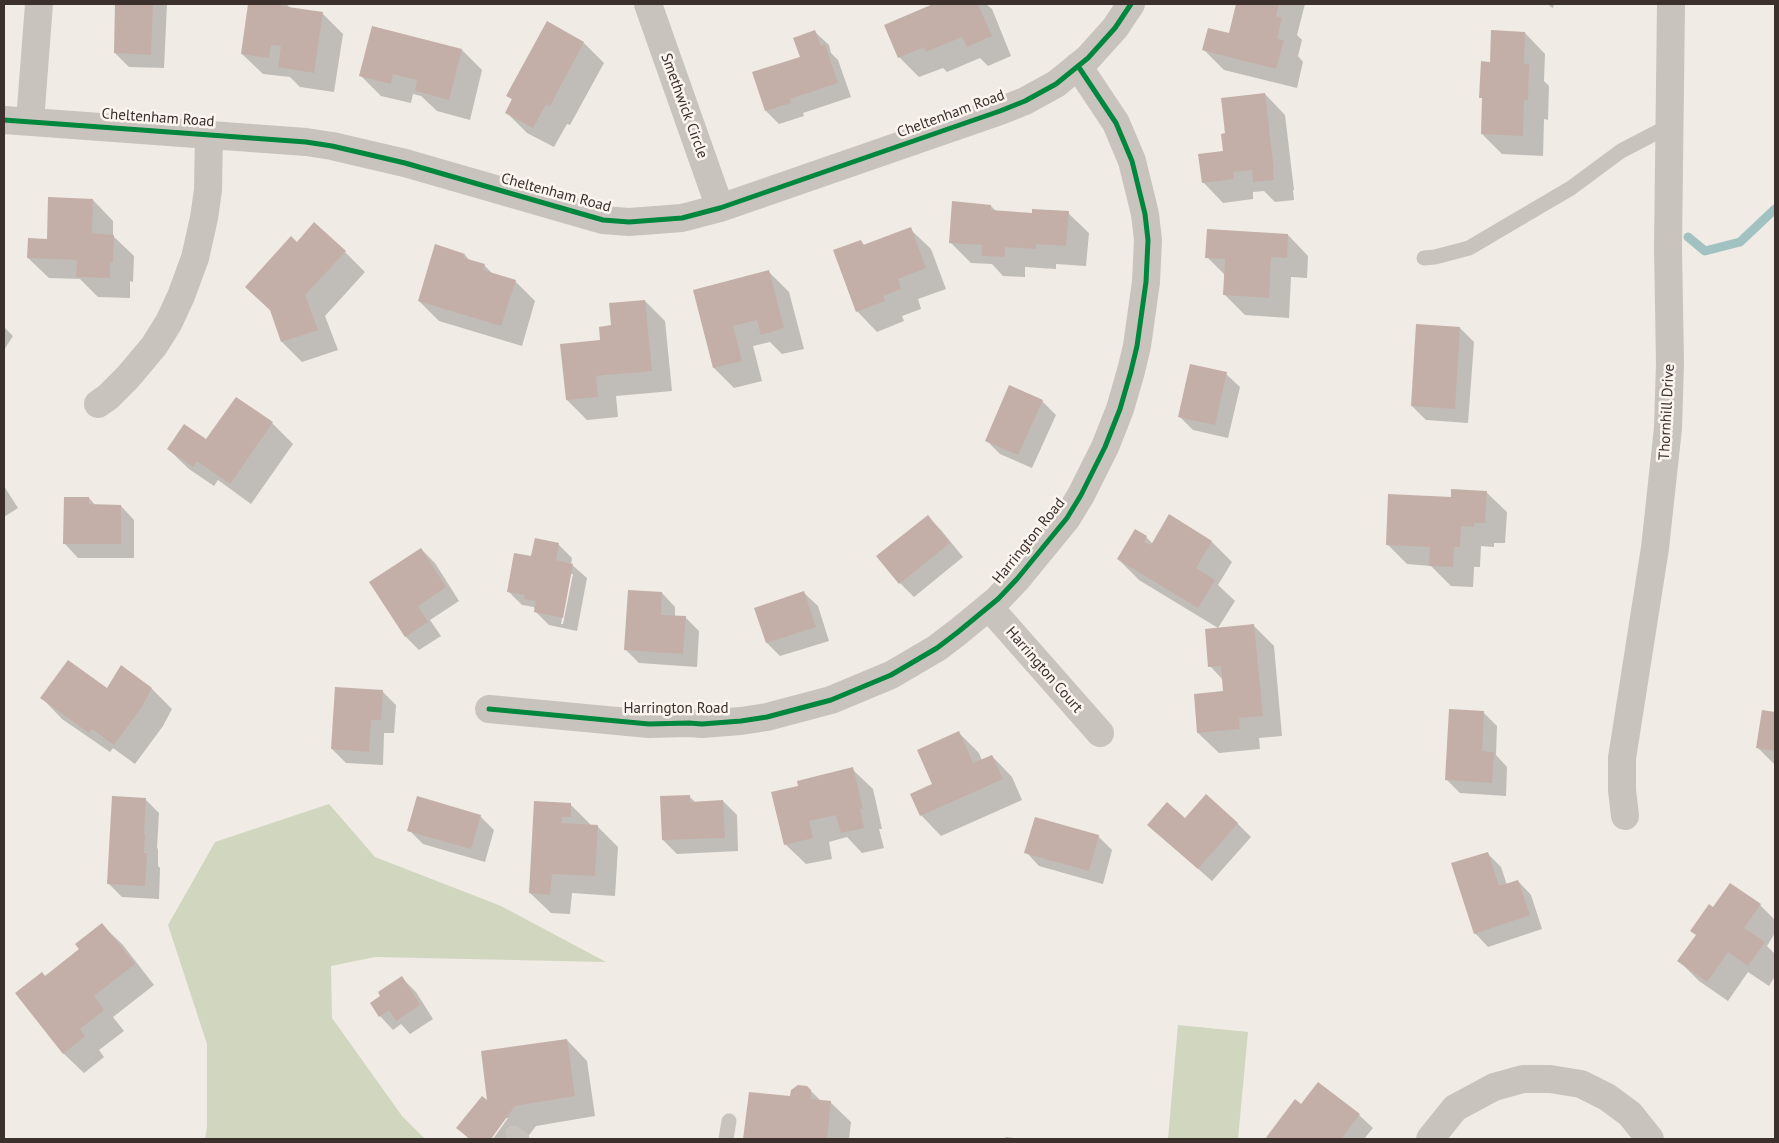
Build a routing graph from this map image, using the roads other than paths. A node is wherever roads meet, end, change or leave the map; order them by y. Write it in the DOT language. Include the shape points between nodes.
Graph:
graph roads {
  1 [pos="40,4"];
  2 [pos="648,4"];
  3 [pos="1131,4"];
  4 [pos="1671,4"];
  5 [pos="1078,66"];
  6 [pos="17,121"];
  7 [pos="1669,126"];
  8 [pos="209,134"];
  9 [pos="720,208"];
  10 [pos="1424,258"];
  11 [pos="98,404"];
  12 [pos="989,607"];
  13 [pos="489,709"];
  14 [pos="1100,733"];
  15 [pos="1625,816"];
  16 [pos="729,1121"];
  17 [pos="726,1139"];
  18 [pos="1430,1139"];
  19 [pos="1650,1139"];
  1 -- 6 [label="street"];
  2 -- 9 [label="street, Smethwick Circle"];
  3 -- 5 [label="street" via="1098,48"];
  4 -- 7 [label="street, Thornhill Drive"];
  5 -- 9 [label="street, Cheltenham Road" via="1041,93 1000,111"];
  5 -- 12 [label="street, Harrington Road" via="1122,134 1140,188 1148,255 1137,346 1120,409 1081,495 1043,548"];
  6 -- 8 [label="street, Cheltenham Road"];
  7 -- 10 [label="lane" via="1621,150 1571,188 1469,248"];
  7 -- 15 [label="street, Thornhill Drive" via="1668,428 1655,548 1622,758"];
  8 -- 9 [label="street, Cheltenham Road" via="332,146 405,163 603,220 629,222 682,218"];
  8 -- 11 [label="street" via="204,218 195,258 181,296 154,346 128,377"];
  12 -- 13 [label="street, Harrington Road" via="936,648 891,675 831,700 767,717 702,724 649,724"];
  12 -- 14 [label="street, Harrington Court"];
  16 -- 17 [label="lane"];
  18 -- 19 [label="street" via="1455,1108 1494,1088 1523,1079 1582,1084 1630,1114"];
}
